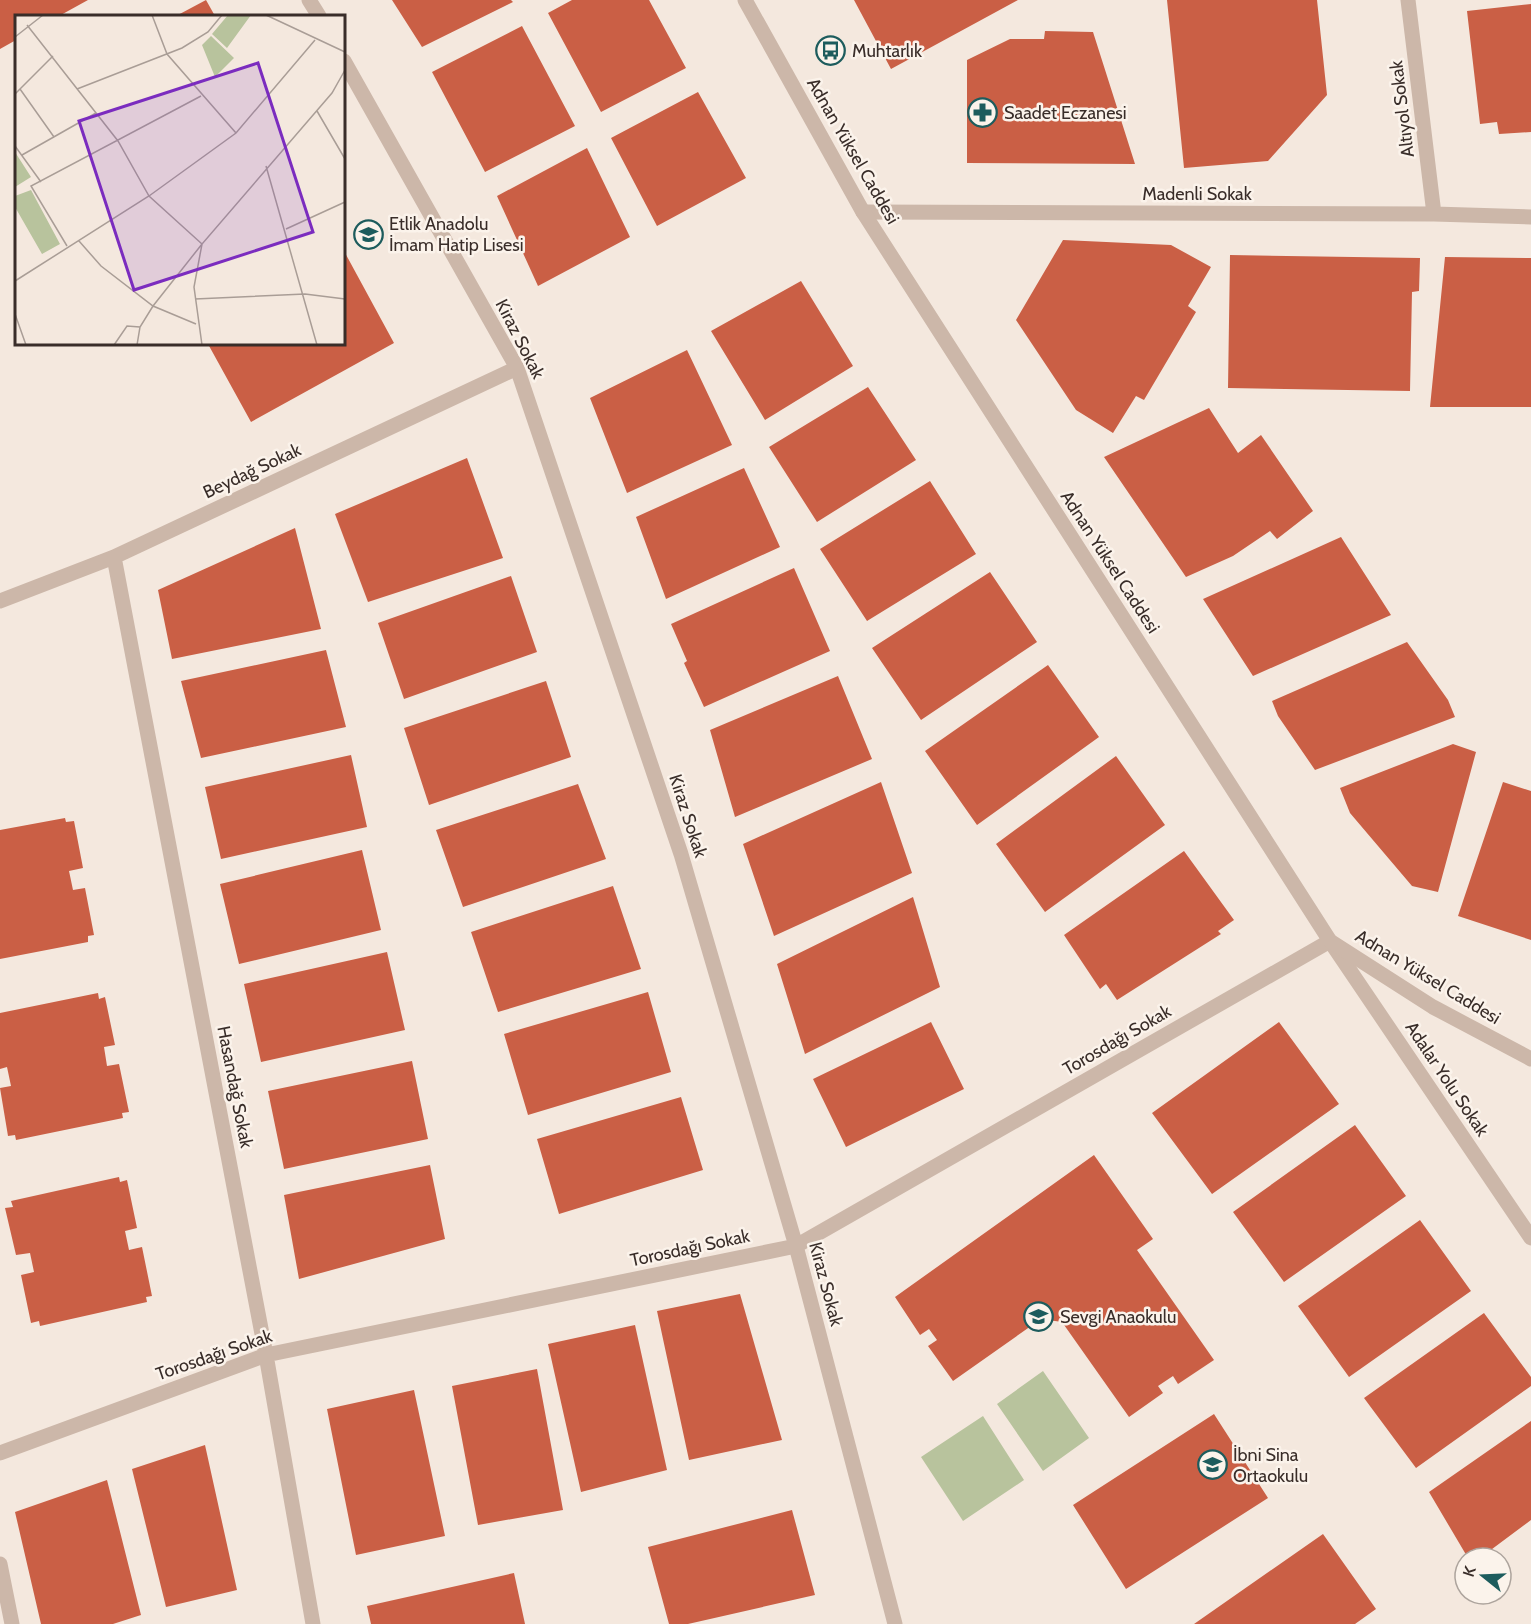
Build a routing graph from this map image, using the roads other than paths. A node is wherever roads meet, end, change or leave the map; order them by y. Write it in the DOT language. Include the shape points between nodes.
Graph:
graph roads {
  1 [pos="309,0"];
  2 [pos="745,0"];
  3 [pos="1408,0"];
  4 [pos="318,15"];
  5 [pos="345,63"];
  6 [pos="863,212"];
  7 [pos="1434,214"];
  8 [pos="1531,217"];
  9 [pos="517,368"];
  10 [pos="114,557"];
  11 [pos="0,601"];
  12 [pos="1330,941"];
  13 [pos="1531,1059"];
  14 [pos="1531,1238"];
  15 [pos="796,1246"];
  16 [pos="266,1355"];
  17 [pos="0,1453"];
  18 [pos="0,1564"];
  19 [pos="12,1624"];
  20 [pos="314,1624"];
  21 [pos="895,1624"];
  1 -- 4 [label="street"];
  2 -- 6 [label="street, Adnan Yüksel Caddesi"];
  3 -- 7 [label="street, Altıyol Sokak"];
  5 -- 9 [label="street, Kiraz Sokak"];
  6 -- 7 [label="street, Madenli Sokak"];
  6 -- 12 [label="street, Adnan Yüksel Caddesi"];
  7 -- 8 [label="street, Madenli Sokak"];
  9 -- 10 [label="street, Beydağ Sokak"];
  9 -- 15 [label="street, Kiraz Sokak" via="681,854"];
  10 -- 11 [label="street, Beydağ Sokak"];
  10 -- 16 [label="street, Hasandağ Sokak"];
  12 -- 13 [label="street, Adnan Yüksel Caddesi" via="1432,1007"];
  12 -- 14 [label="street, Adalar Yolu Sokak"];
  12 -- 15 [label="street, Torosdağı Sokak"];
  15 -- 16 [label="street, Torosdağı Sokak"];
  15 -- 21 [label="street, Kiraz Sokak"];
  16 -- 17 [label="street, Torosdağı Sokak"];
  16 -- 20 [label="street, Hasandağ Sokak"];
  18 -- 19 [label="street"];
}
